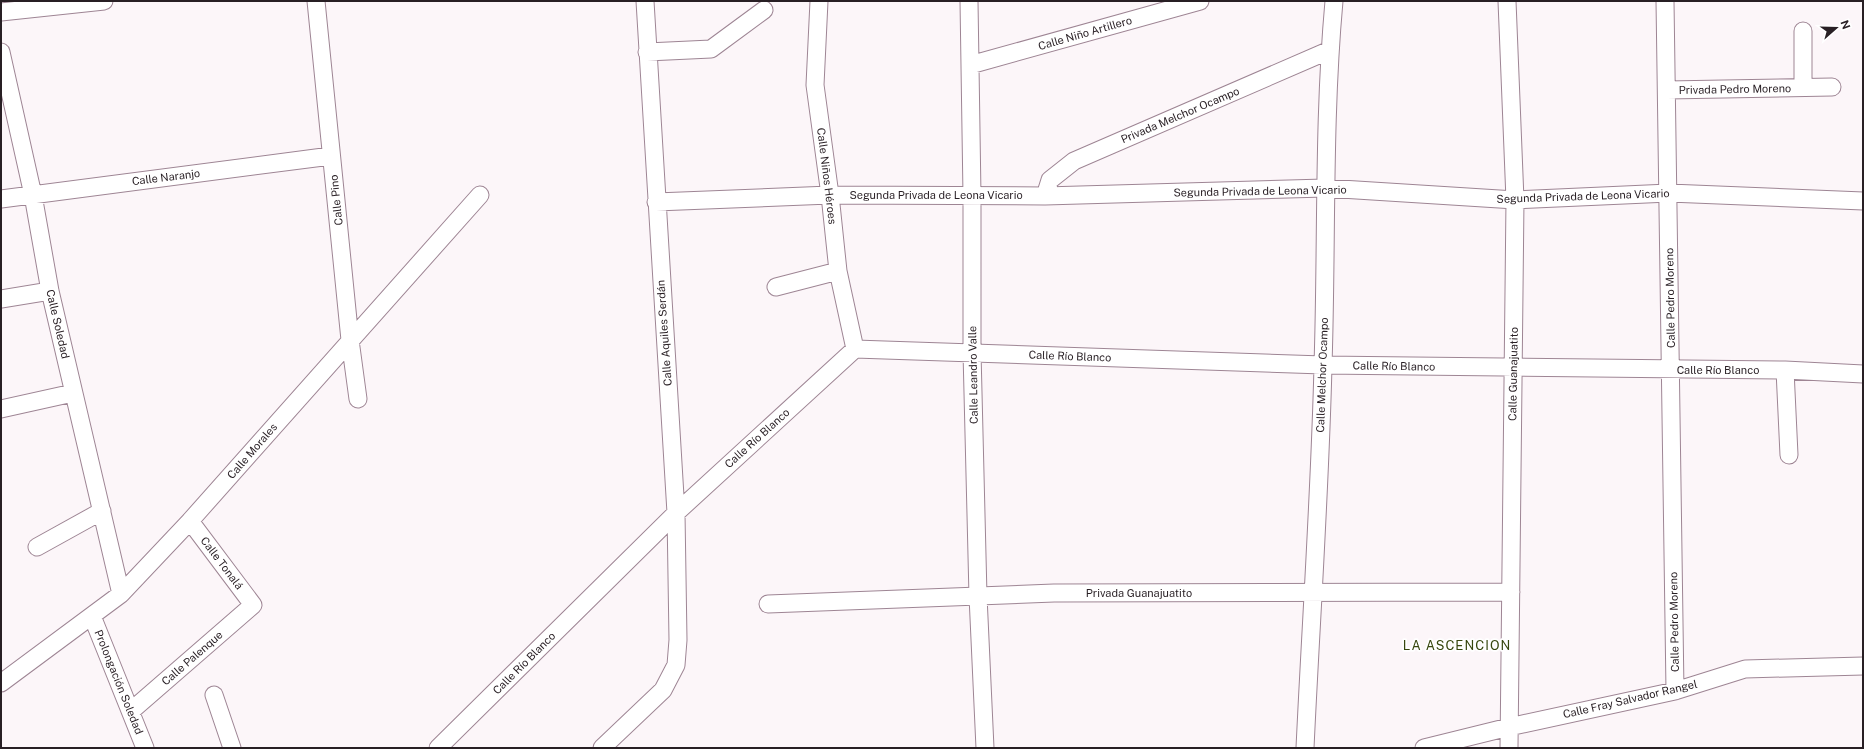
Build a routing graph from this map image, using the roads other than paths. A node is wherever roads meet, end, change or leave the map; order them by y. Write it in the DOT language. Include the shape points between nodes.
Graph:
graph roads {
  1 [pos="104,1"];
  2 [pos="316,1"];
  3 [pos="644,1"];
  4 [pos="819,1"];
  5 [pos="969,1"];
  6 [pos="1200,1"];
  7 [pos="1334,1"];
  8 [pos="1507,1"];
  9 [pos="1665,1"];
  10 [pos="764,10"];
  11 [pos="1,12"];
  12 [pos="1803,31"];
  13 [pos="1330,50"];
  14 [pos="1,52"];
  15 [pos="647,52"];
  16 [pos="970,65"];
  17 [pos="1803,87"];
  18 [pos="1832,87"];
  19 [pos="1667,90"];
  20 [pos="331,156"];
  21 [pos="1325,188"];
  22 [pos="1668,193"];
  23 [pos="830,194"];
  24 [pos="33,195"];
  25 [pos="480,195"];
  26 [pos="972,196"];
  27 [pos="1045,196"];
  28 [pos="1,199"];
  29 [pos="1515,200"];
  30 [pos="1863,201"];
  31 [pos="656,202"];
  32 [pos="838,271"];
  33 [pos="776,287"];
  34 [pos="50,291"];
  35 [pos="1,299"];
  36 [pos="350,340"];
  37 [pos="855,349"];
  38 [pos="972,352"];
  39 [pos="1323,365"];
  40 [pos="1513,367"];
  41 [pos="1670,370"];
  42 [pos="1785,370"];
  43 [pos="1863,374"];
  44 [pos="73,393"];
  45 [pos="358,399"];
  46 [pos="1,409"];
  47 [pos="1789,456"];
  48 [pos="102,511"];
  49 [pos="676,513"];
  50 [pos="190,521"];
  51 [pos="37,547"];
  52 [pos="1313,591"];
  53 [pos="1511,592"];
  54 [pos="121,594"];
  55 [pos="978,596"];
  56 [pos="253,604"];
  57 [pos="768,604"];
  58 [pos="92,616"];
  59 [pos="1863,666"];
  60 [pos="1,683"];
  61 [pos="1675,691"];
  62 [pos="214,695"];
  63 [pos="131,711"];
  64 [pos="1509,727"];
  65 [pos="227,746"];
  66 [pos="145,748"];
  67 [pos="438,748"];
  68 [pos="602,748"];
  69 [pos="985,748"];
  70 [pos="1305,748"];
  71 [pos="1424,748"];
  72 [pos="1509,748"];
  1 -- 11 [label="street"];
  2 -- 20 [label="street, Calle Pino"];
  3 -- 15 [label="street, Calle Aquiles Serdán"];
  4 -- 23 [label="street, Calle Niños Héroes" via="815,85"];
  5 -- 16 [label="street, Calle Leandro Valle"];
  6 -- 16 [label="street, Calle Niño Artillero"];
  7 -- 13 [label="street, Calle Melchor Ocampo"];
  8 -- 29 [label="street, Calle Guanajuatito"];
  9 -- 19 [label="street, Calle Pedro Moreno"];
  10 -- 15 [label="street" via="711,48"];
  12 -- 17 [label="street, Privada Pedro Moreno"];
  13 -- 21 [label="street, Calle Melchor Ocampo"];
  13 -- 27 [label="street, Privada Melchor Ocampo" via="1074,161 1050,180"];
  14 -- 24 [label="street, Calle Soledad"];
  15 -- 31 [label="street, Calle Aquiles Serdán"];
  16 -- 26 [label="street, Calle Leandro Valle"];
  17 -- 18 [label="street, Privada Pedro Moreno"];
  17 -- 19 [label="street, Privada Pedro Moreno"];
  19 -- 22 [label="street, Calle Pedro Moreno"];
  20 -- 24 [label="street, Calle Naranjo"];
  20 -- 36 [label="street, Calle Pino"];
  21 -- 27 [label="street, Segunda Privada de Leona Vicario"];
  21 -- 29 [label="street, Segunda Privada de Leona Vicario"];
  21 -- 39 [label="street, Calle Melchor Ocampo"];
  22 -- 29 [label="street, Segunda Privada de Leona Vicario"];
  22 -- 30 [label="street, Segunda Privada de Leona Vicario"];
  22 -- 41 [label="street, Calle Pedro Moreno"];
  23 -- 26 [label="street, Segunda Privada de Leona Vicario"];
  23 -- 31 [label="street, Segunda Privada de Leona Vicario"];
  23 -- 32 [label="street, Calle Niños Héroes"];
  24 -- 28 [label="street, Calle Naranjo"];
  24 -- 34 [label="street, Calle Soledad"];
  25 -- 36 [label="street, Calle Morales"];
  26 -- 27 [label="street, Segunda Privada de Leona Vicario"];
  26 -- 38 [label="street, Calle Leandro Valle"];
  29 -- 40 [label="street, Calle Guanajuatito"];
  31 -- 49 [label="street, Calle Aquiles Serdán"];
  32 -- 33 [label="street"];
  32 -- 37 [label="street, Calle Niños Héroes"];
  34 -- 35 [label="street"];
  34 -- 44 [label="street, Calle Soledad"];
  36 -- 45 [label="street, Calle Pino"];
  36 -- 50 [label="street, Calle Morales"];
  37 -- 38 [label="street, Calle Río Blanco"];
  37 -- 49 [label="street, Calle Río Blanco"];
  38 -- 39 [label="street, Calle Río Blanco"];
  38 -- 55 [label="street, Calle Leandro Valle"];
  39 -- 40 [label="street, Calle Río Blanco"];
  39 -- 52 [label="street, Calle Melchor Ocampo"];
  40 -- 41 [label="street, Calle Río Blanco"];
  40 -- 53 [label="street, Calle Guanajuatito"];
  41 -- 42 [label="street, Calle Río Blanco"];
  41 -- 61 [label="street, Calle Pedro Moreno"];
  42 -- 43 [label="street, Calle Río Blanco"];
  42 -- 47 [label="street"];
  44 -- 46 [label="street"];
  44 -- 48 [label="street, Calle Soledad"];
  48 -- 51 [label="street"];
  48 -- 54 [label="street, Calle Soledad"];
  49 -- 67 [label="street, Calle Río Blanco"];
  49 -- 68 [label="street, Calle Aquiles Serdán" via="676,665 662,690"];
  50 -- 54 [label="street, Calle Morales"];
  50 -- 56 [label="street, Calle Tonalá"];
  52 -- 53 [label="street, Privada Guanajuatito"];
  52 -- 55 [label="street, Privada Guanajuatito"];
  52 -- 70 [label="street, Calle Melchor Ocampo"];
  53 -- 64 [label="street, Calle Guanajuatito"];
  54 -- 58 [label="street, Calle Morales"];
  55 -- 57 [label="street, Privada Guanajuatito"];
  55 -- 69 [label="street, Calle Leandro Valle"];
  56 -- 63 [label="street, Calle Palenque"];
  58 -- 60 [label="street, Calle Morales"];
  58 -- 63 [label="street, Prolongación Soledad"];
  59 -- 61 [label="street, Calle Fray Salvador Rangel" via="1745,669"];
  61 -- 64 [label="street, Calle Fray Salvador Rangel"];
  62 -- 65 [label="street"];
  63 -- 66 [label="street, Prolongación Soledad"];
  64 -- 71 [label="street, Calle Fray Salvador Rangel"];
  64 -- 72 [label="street, Calle Guanajuatito"];
}
